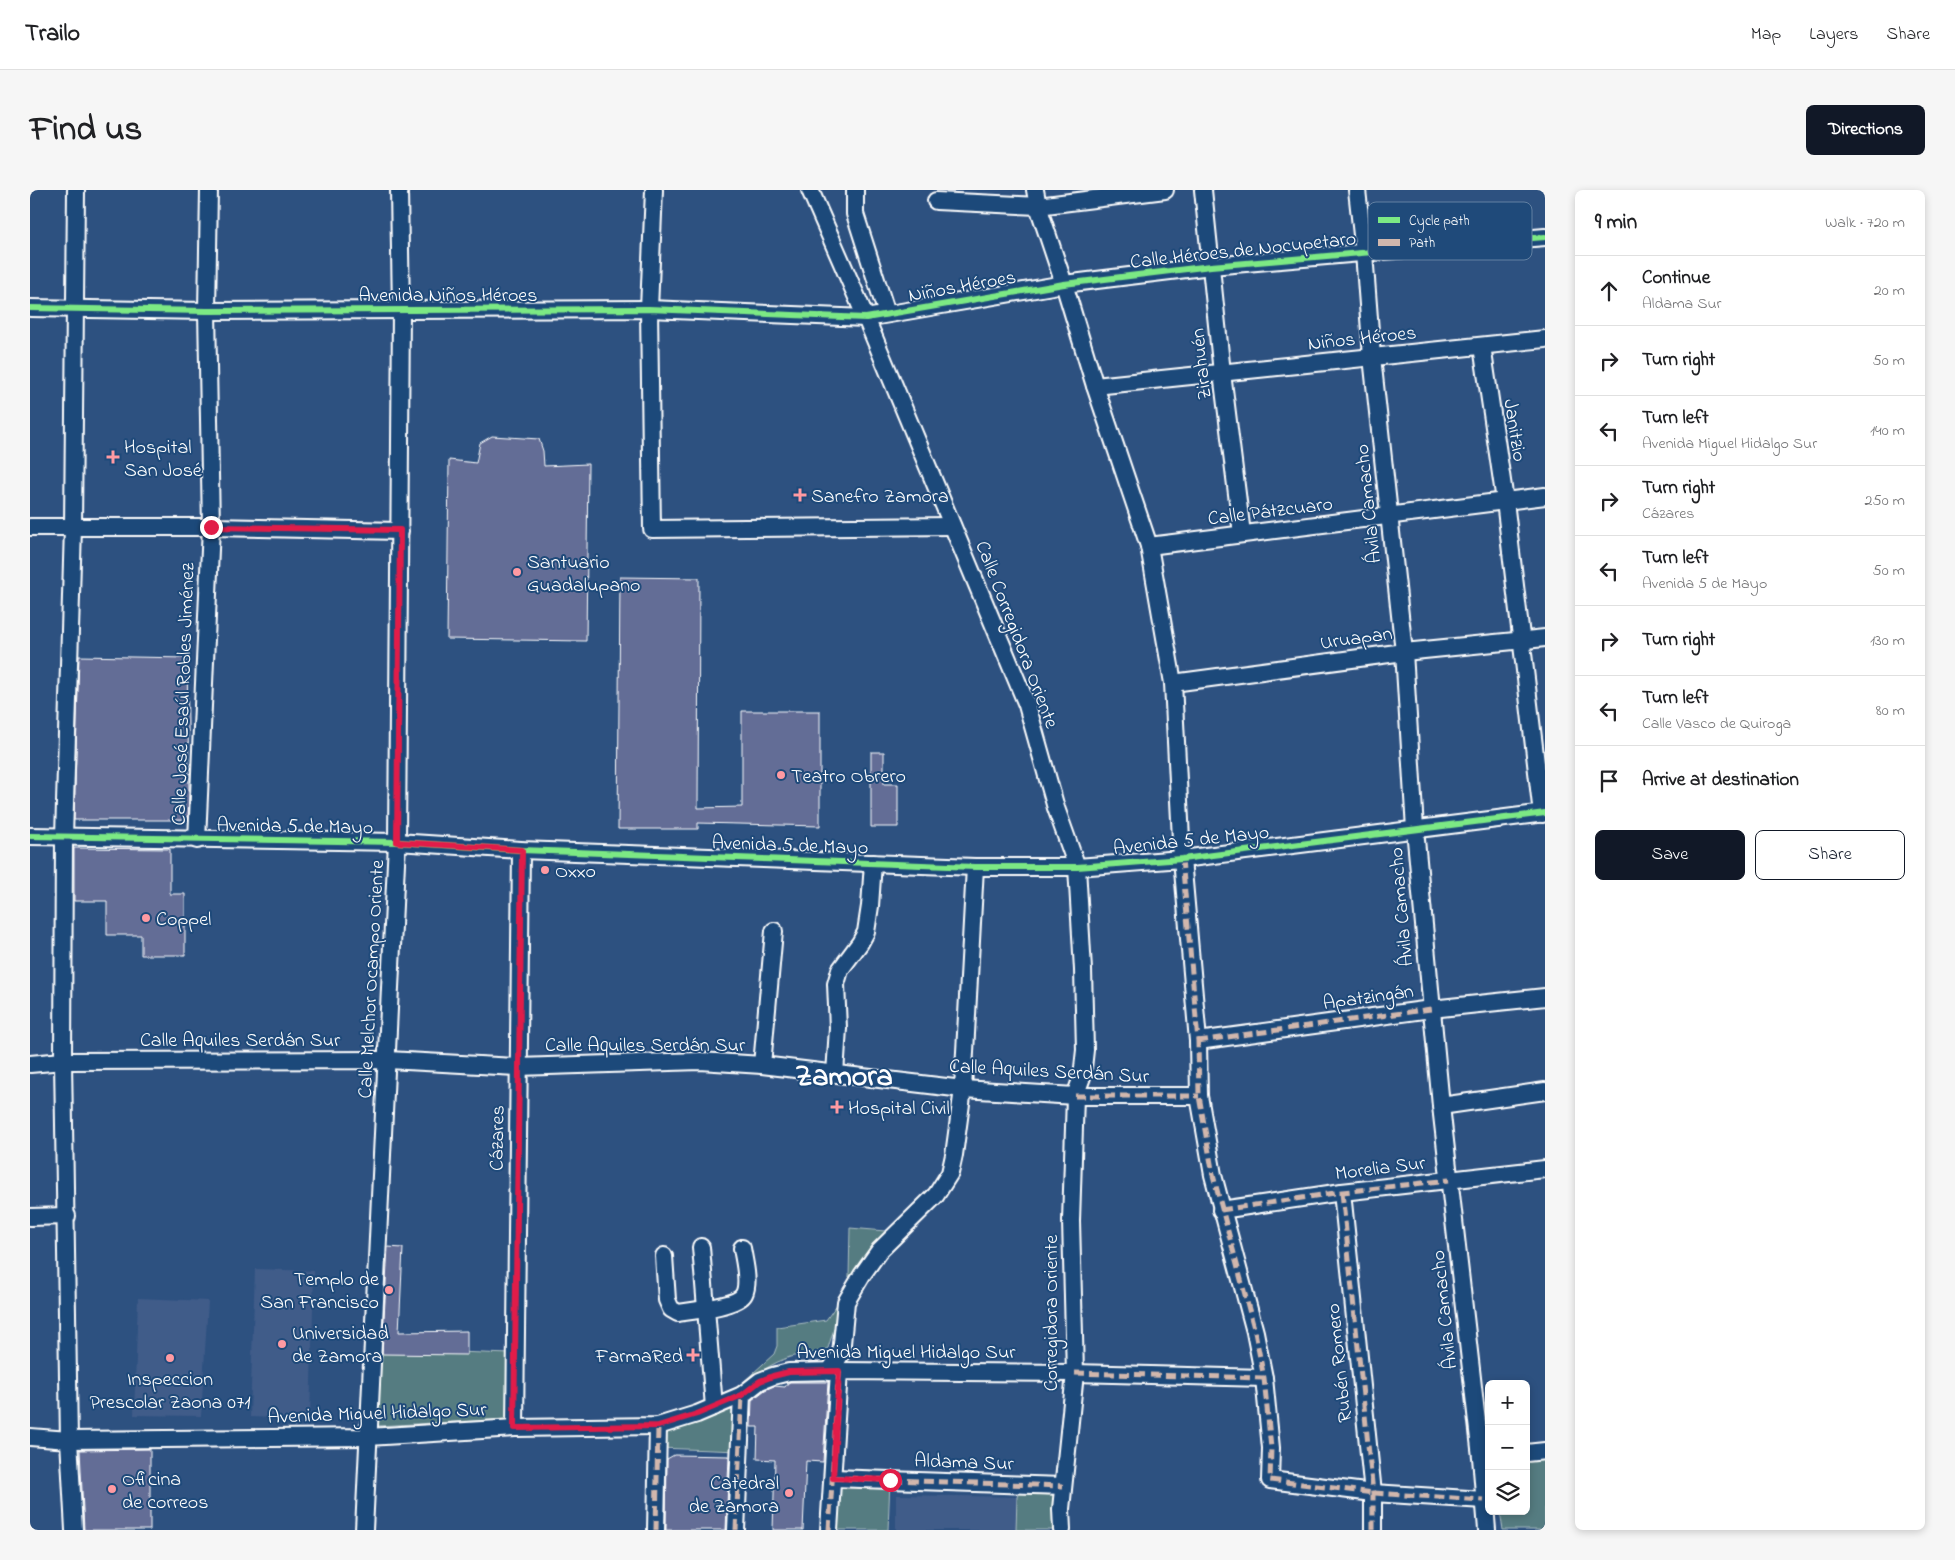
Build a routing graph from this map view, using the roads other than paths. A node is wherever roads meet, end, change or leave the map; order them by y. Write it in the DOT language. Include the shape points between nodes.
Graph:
graph roads {
  1 [pos="76,190"];
  2 [pos="209,190"];
  3 [pos="399,190"];
  4 [pos="654,190"];
  5 [pos="810,190"];
  6 [pos="855,190"];
  7 [pos="1035,190"];
  8 [pos="1165,190"];
  9 [pos="1204,190"];
  10 [pos="1357,190"];
  11 [pos="936,201"];
  12 [pos="1038,206"];
  13 [pos="1545,237"];
  14 [pos="1532,238"];
  15 [pos="1364,253"];
  16 [pos="1368,253"];
  17 [pos="1211,266"];
  18 [pos="1064,284"];
  19 [pos="30,308"];
  20 [pos="75,309"];
  21 [pos="649,309"];
  22 [pos="401,310"];
  23 [pos="207,311"];
  24 [pos="887,314"];
  25 [pos="866,318"];
  26 [pos="1545,339"];
  27 [pos="1482,346"];
  28 [pos="1372,357"];
  29 [pos="1222,373"];
  30 [pos="1095,386"];
  31 [pos="1545,496"];
  32 [pos="1505,501"];
  33 [pos="1390,517"];
  34 [pos="952,526"];
  35 [pos="30,527"];
  36 [pos="73,527"];
  37 [pos="211,527"];
  38 [pos="400,530"];
  39 [pos="1242,534"];
  40 [pos="1149,546"];
  41 [pos="1545,638"];
  42 [pos="1522,640"];
  43 [pos="1404,652"];
  44 [pos="1173,683"];
  45 [pos="1544,814"];
  46 [pos="1414,829"];
  47 [pos="30,836"];
  48 [pos="64,837"];
  49 [pos="197,840"];
  50 [pos="397,842"];
  51 [pos="522,850"];
  52 [pos="1182,859"];
  53 [pos="873,863"];
  54 [pos="975,867"];
  55 [pos="1076,867"];
  56 [pos="774,931"];
  57 [pos="1545,997"];
  58 [pos="1431,1009"];
  59 [pos="1198,1041"];
  60 [pos="63,1060"];
  61 [pos="388,1060"];
  62 [pos="30,1064"];
  63 [pos="762,1065"];
  64 [pos="518,1067"];
  65 [pos="835,1074"];
  66 [pos="963,1089"];
  67 [pos="1545,1091"];
  68 [pos="1075,1096"];
  69 [pos="1199,1096"];
  70 [pos="1441,1106"];
  71 [pos="1545,1169"];
  72 [pos="1450,1180"];
  73 [pos="1342,1192"];
  74 [pos="1221,1210"];
  75 [pos="67,1216"];
  76 [pos="30,1217"];
  77 [pos="701,1248"];
  78 [pos="742,1248"];
  79 [pos="664,1256"];
  80 [pos="706,1309"];
  81 [pos="834,1371"];
  82 [pos="1075,1373"];
  83 [pos="1264,1378"];
  84 [pos="742,1395"];
  85 [pos="714,1406"];
  86 [pos="658,1426"];
  87 [pos="514,1428"];
  88 [pos="30,1437"];
  89 [pos="368,1437"];
  90 [pos="69,1440"];
  91 [pos="1545,1451"];
  92 [pos="1530,1453"];
  93 [pos="1485,1456"];
  94 [pos="833,1478"];
  95 [pos="1063,1486"];
  96 [pos="1373,1493"];
  97 [pos="1484,1500"];
  98 [pos="74,1530"];
  99 [pos="364,1530"];
  100 [pos="656,1530"];
  101 [pos="736,1530"];
  102 [pos="829,1530"];
  103 [pos="1062,1530"];
  104 [pos="1372,1530"];
  105 [pos="1487,1530"];
  1 -- 20 [label="street"];
  2 -- 23 [label="street, Calle José Esaúl Robles Jiménez"];
  3 -- 22 [label="street, Calle Melchor Ocampo Oriente"];
  4 -- 21 [label="street"];
  5 -- 25 [label="street, Calle Corregidora Oriente"];
  6 -- 24 [label="street" via="855,214"];
  7 -- 12 [label="street"];
  8 -- 12 [label="street"];
  9 -- 17 [label="street, Zirahuén"];
  10 -- 15 [label="street, Ávila Camacho"];
  11 -- 12 [label="street"];
  12 -- 18 [label="street"];
  13 -- 14 [label="street, Calle Héroes de Nocupetaro"];
  15 -- 16 [label="street, Calle Héroes de Nocupetaro"];
  15 -- 17 [label="street, Calle Héroes de Nocupetaro"];
  15 -- 28 [label="street, Ávila Camacho"];
  17 -- 18 [label="street, Calle Héroes de Nocupetaro"];
  17 -- 29 [label="street, Zirahuén"];
  18 -- 24 [label="street, Niños Héroes"];
  18 -- 30 [label="street"];
  19 -- 20 [label="street, Avenida Niños Héroes"];
  20 -- 23 [label="street, Avenida Niños Héroes"];
  20 -- 36 [label="street"];
  21 -- 22 [label="street, Avenida Niños Héroes"];
  21 -- 25 [label="street, Avenida Niños Héroes"];
  21 -- 34 [label="street" via="652,529"];
  22 -- 23 [label="street, Avenida Niños Héroes"];
  22 -- 38 [label="street, Calle Melchor Ocampo Oriente"];
  23 -- 37 [label="street, Calle José Esaúl Robles Jiménez"];
  24 -- 25 [label="street, Niños Héroes"];
  25 -- 34 [label="street, Calle Corregidora Oriente"];
  26 -- 27 [label="street, Niños Héroes"];
  27 -- 28 [label="street, Niños Héroes"];
  27 -- 32 [label="street, Janitzio"];
  28 -- 29 [label="street, Niños Héroes"];
  28 -- 33 [label="street, Ávila Camacho"];
  29 -- 30 [label="street, Niños Héroes"];
  29 -- 39 [label="street, Zirahuén"];
  30 -- 40 [label="street"];
  31 -- 32 [label="street, Calle Pátzcuaro"];
  32 -- 33 [label="street, Calle Pátzcuaro"];
  32 -- 42 [label="street, Janitzio"];
  33 -- 39 [label="street, Calle Pátzcuaro"];
  33 -- 43 [label="street, Ávila Camacho"];
  34 -- 55 [label="street, Calle Corregidora Oriente" via="1027,704"];
  35 -- 36 [label="street"];
  36 -- 37 [label="street"];
  36 -- 48 [label="street"];
  37 -- 38 [label="street"];
  37 -- 49 [label="street, Calle José Esaúl Robles Jiménez"];
  38 -- 50 [label="street, Calle Melchor Ocampo Oriente"];
  39 -- 40 [label="street, Calle Pátzcuaro"];
  40 -- 44 [label="street"];
  41 -- 42 [label="street, Uruapan"];
  42 -- 43 [label="street, Uruapan"];
  42 -- 45 [label="street, Janitzio"];
  43 -- 44 [label="street, Uruapan"];
  43 -- 46 [label="street, Ávila Camacho"];
  44 -- 52 [label="street"];
  45 -- 46 [label="street, Avenida 5 de Mayo"];
  46 -- 52 [label="street, Avenida 5 de Mayo"];
  46 -- 58 [label="street, Ávila Camacho"];
  47 -- 48 [label="street, Avenida 5 de Mayo"];
  48 -- 49 [label="street, Avenida 5 de Mayo"];
  48 -- 60 [label="street"];
  49 -- 50 [label="street, Avenida 5 de Mayo"];
  50 -- 51 [label="street, Avenida 5 de Mayo"];
  50 -- 61 [label="street, Calle Melchor Ocampo Oriente"];
  51 -- 53 [label="street, Avenida 5 de Mayo"];
  51 -- 64 [label="street, Cázares"];
  52 -- 55 [label="street, Avenida 5 de Mayo"];
  52 -- 59 [label="street"];
  53 -- 54 [label="street, Avenida 5 de Mayo"];
  53 -- 65 [label="street" via="866,932 840,970 836,984"];
  54 -- 55 [label="street, Avenida 5 de Mayo"];
  54 -- 66 [label="street"];
  55 -- 68 [label="street, Calle Corregidora Oriente" via="1085,1050 1082,1077"];
  56 -- 63 [label="street"];
  57 -- 58 [label="street, Apatzingán"];
  58 -- 59 [label="street, Apatzingán"];
  58 -- 70 [label="street, Ávila Camacho"];
  59 -- 69 [label="street"];
  60 -- 61 [label="street, Calle Aquiles Serdán Sur"];
  60 -- 62 [label="street, Calle Aquiles Serdán Sur"];
  60 -- 75 [label="street"];
  61 -- 64 [label="street, Calle Aquiles Serdán Sur"];
  61 -- 89 [label="street, Calle Melchor Ocampo Oriente"];
  63 -- 64 [label="street, Calle Aquiles Serdán Sur" via="700,1061"];
  63 -- 65 [label="street, Calle Aquiles Serdán Sur"];
  64 -- 87 [label="street, Cázares"];
  65 -- 66 [label="street, Calle Aquiles Serdán Sur"];
  66 -- 68 [label="street, Calle Aquiles Serdán Sur"];
  66 -- 81 [label="street" via="950,1173 936,1195 879,1251 846,1302 841,1354"];
  67 -- 70 [label="street"];
  68 -- 69 [label="street, Calle Aquiles Serdán Sur"];
  68 -- 82 [label="street, Corregidora Oriente" via="1071,1221"];
  69 -- 74 [label="street"];
  70 -- 72 [label="street, Ávila Camacho"];
  71 -- 72 [label="street, Morelia Sur"];
  72 -- 73 [label="street, Morelia Sur"];
  72 -- 93 [label="street, Ávila Camacho"];
  73 -- 74 [label="street, Morelia Sur"];
  73 -- 96 [label="street, Rubén Romero"];
  74 -- 83 [label="street" via="1255,1332"];
  75 -- 76 [label="street"];
  75 -- 90 [label="street"];
  77 -- 80 [label="street"];
  78 -- 80 [label="street" via="746,1283 740,1300"];
  79 -- 80 [label="street" via="670,1309 678,1314"];
  80 -- 85 [label="street"];
  81 -- 82 [label="street, Avenida Miguel Hidalgo Sur"];
  81 -- 84 [label="street, Avenida Miguel Hidalgo Sur" via="789,1372 773,1376 760,1381"];
  81 -- 94 [label="street"];
  82 -- 83 [label="street, Avenida Miguel Hidalgo Sur"];
  82 -- 95 [label="street, Corregidora Oriente"];
  83 -- 96 [label="street" via="1271,1448 1270,1480"];
  84 -- 85 [label="street, Avenida Miguel Hidalgo Sur"];
  84 -- 101 [label="street"];
  85 -- 86 [label="street, Avenida Miguel Hidalgo Sur"];
  86 -- 87 [label="street, Avenida Miguel Hidalgo Sur"];
  86 -- 100 [label="street"];
  87 -- 89 [label="street, Avenida Miguel Hidalgo Sur"];
  88 -- 90 [label="street, Avenida Miguel Hidalgo Sur"];
  89 -- 90 [label="street, Avenida Miguel Hidalgo Sur"];
  89 -- 99 [label="street, Calle Melchor Ocampo Oriente"];
  90 -- 98 [label="street"];
  91 -- 92 [label="street"];
  93 -- 97 [label="street, Ávila Camacho"];
  94 -- 95 [label="street, Aldama Sur"];
  94 -- 102 [label="street"];
  95 -- 103 [label="street, Corregidora Oriente"];
  96 -- 97 [label="street"];
  96 -- 104 [label="street, Rubén Romero"];
  97 -- 105 [label="street, Ávila Camacho"];
}
